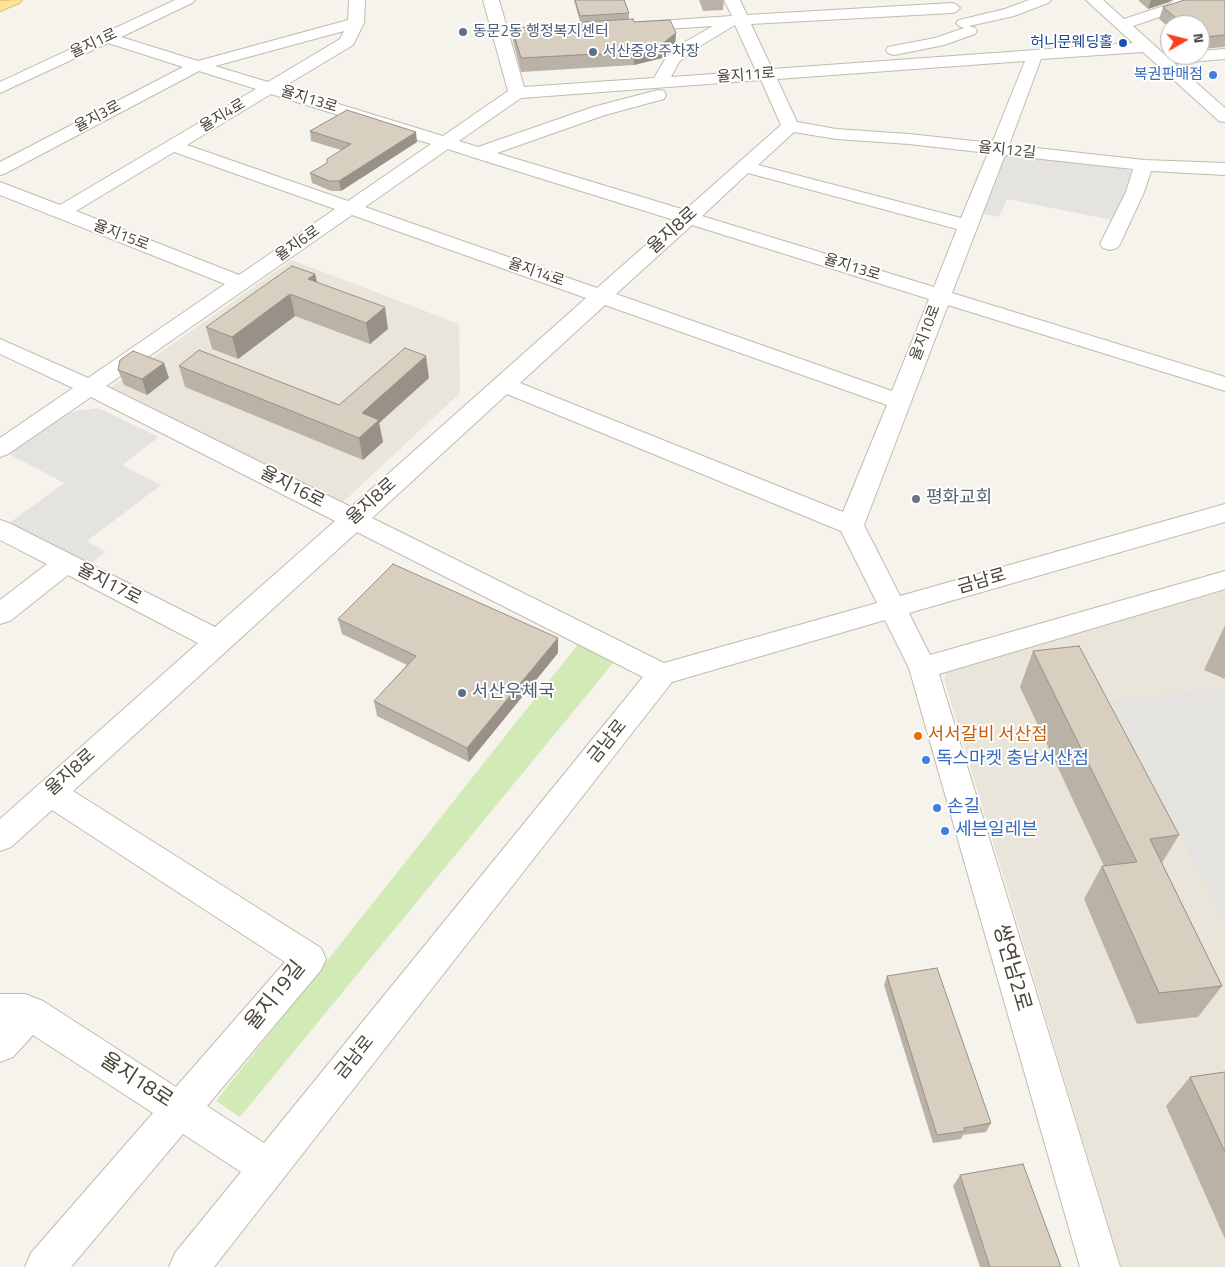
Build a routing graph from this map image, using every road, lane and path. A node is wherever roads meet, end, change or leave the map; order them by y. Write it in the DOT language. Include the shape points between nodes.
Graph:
graph roads {
  1 [pos="14,0"];
  2 [pos="187,0"];
  3 [pos="357,0"];
  4 [pos="491,0"];
  5 [pos="1043,0"];
  6 [pos="1094,0"];
  7 [pos="1182,0"];
  8 [pos="949,4"];
  9 [pos="0,6"];
  10 [pos="736,10"];
  11 [pos="356,23"];
  12 [pos="1121,25"];
  13 [pos="616,26"];
  14 [pos="966,27"];
  15 [pos="108,38"];
  16 [pos="1146,47"];
  17 [pos="1225,54"];
  18 [pos="1035,55"];
  19 [pos="990,58"];
  20 [pos="1159,59"];
  21 [pos="197,66"];
  22 [pos="819,71"];
  23 [pos="767,75"];
  24 [pos="667,82"];
  25 [pos="0,88"];
  26 [pos="270,88"];
  27 [pos="516,93"];
  28 [pos="1225,116"];
  29 [pos="790,126"];
  30 [pos="445,142"];
  31 [pos="172,146"];
  32 [pos="997,150"];
  33 [pos="478,153"];
  34 [pos="1144,165"];
  35 [pos="745,167"];
  36 [pos="0,169"];
  37 [pos="1225,169"];
  38 [pos="0,188"];
  39 [pos="350,208"];
  40 [pos="61,212"];
  41 [pos="688,218"];
  42 [pos="968,226"];
  43 [pos="1110,244"];
  44 [pos="241,283"];
  45 [pos="601,296"];
  46 [pos="940,296"];
  47 [pos="0,346"];
  48 [pos="503,384"];
  49 [pos="1225,384"];
  50 [pos="90,387"];
  51 [pos="899,401"];
  52 [pos="0,449"];
  53 [pos="1225,513"];
  54 [pos="354,519"];
  55 [pos="851,525"];
  56 [pos="0,529"];
  57 [pos="66,563"];
  58 [pos="1225,580"];
  59 [pos="892,608"];
  60 [pos="0,614"];
  61 [pos="218,641"];
  62 [pos="923,668"];
  63 [pos="662,674"];
  64 [pos="50,792"];
  65 [pos="0,838"];
  66 [pos="16,1012"];
  67 [pos="0,1045"];
  68 [pos="180,1110"];
  69 [pos="268,1167"];
  70 [pos="45,1267"];
  71 [pos="189,1267"];
  72 [pos="1100,1267"];
  1 -- 9 [label="main road"];
  2 -- 15 [label="street, 율지1로"];
  3 -- 11 [label="street, 율지4로"];
  4 -- 27 [label="street" via="510,33"];
  5 -- 14 [label="street, 율지11로"];
  6 -- 12 [label="street"];
  7 -- 12 [label="street" via="1175,7"];
  8 -- 10 [label="street"];
  8 -- 14 [label="street"];
  10 -- 13 [label="street"];
  10 -- 23 [label="street"];
  10 -- 24 [label="street" via="721,27 674,59"];
  11 -- 21 [label="street"];
  11 -- 26 [label="street, 율지4로" via="347,42"];
  12 -- 16 [label="street"];
  14 -- 19 [label="street"];
  14 -- 22 [label="street, 율지11로" via="938,42 839,58"];
  15 -- 21 [label="street, 율지13로"];
  15 -- 25 [label="street, 율지1로"];
  16 -- 18 [label="street"];
  16 -- 20 [label="street"];
  17 -- 20 [label="street"];
  18 -- 19 [label="street"];
  18 -- 32 [label="street, 율지10로"];
  19 -- 22 [label="street"];
  20 -- 28 [label="street"];
  21 -- 26 [label="street, 율지13로"];
  21 -- 36 [label="street, 율지3로"];
  22 -- 23 [label="street, 율지11로"];
  23 -- 24 [label="street, 율지11로"];
  23 -- 29 [label="street"];
  24 -- 27 [label="street, 율지11로"];
  24 -- 33 [label="street" via="661,94 599,111"];
  26 -- 30 [label="street, 율지13로"];
  26 -- 31 [label="street, 율지4로"];
  27 -- 30 [label="street, 율지6로"];
  29 -- 32 [label="street, 율지12길" via="836,134"];
  29 -- 35 [label="street, 율지8로"];
  30 -- 33 [label="street, 율지13로"];
  30 -- 39 [label="street, 율지6로"];
  31 -- 39 [label="street, 율지14로"];
  31 -- 40 [label="street, 율지4로"];
  32 -- 34 [label="street, 율지12길"];
  32 -- 42 [label="street, 율지10로"];
  33 -- 41 [label="street, 율지13로"];
  34 -- 37 [label="street, 율지12길"];
  34 -- 43 [label="street"];
  35 -- 41 [label="street, 율지8로"];
  35 -- 42 [label="street"];
  38 -- 40 [label="street, 율지15로"];
  39 -- 44 [label="street, 율지6로"];
  39 -- 45 [label="street, 율지14로"];
  40 -- 44 [label="street, 율지15로"];
  41 -- 45 [label="street, 율지8로"];
  41 -- 46 [label="street, 율지13로"];
  42 -- 46 [label="street, 율지10로"];
  44 -- 50 [label="street, 율지6로"];
  45 -- 48 [label="street, 율지8로"];
  45 -- 51 [label="street, 율지14로"];
  46 -- 49 [label="street, 율지13로"];
  46 -- 51 [label="street, 율지10로"];
  47 -- 50 [label="street, 율지16로"];
  48 -- 54 [label="street, 율지8로"];
  48 -- 55 [label="street"];
  50 -- 52 [label="street, 율지6로"];
  50 -- 54 [label="street, 율지16로"];
  51 -- 55 [label="street, 율지10로"];
  53 -- 59 [label="street, 금남로"];
  54 -- 61 [label="street, 율지8로"];
  54 -- 63 [label="street, 율지16로"];
  55 -- 59 [label="street"];
  56 -- 57 [label="street, 율지17로"];
  57 -- 60 [label="street"];
  57 -- 61 [label="street, 율지17로"];
  58 -- 62 [label="street"];
  59 -- 62 [label="street, 쌍연남2로"];
  59 -- 63 [label="street, 금남로"];
  61 -- 64 [label="street, 율지8로"];
  62 -- 72 [label="street, 쌍연남2로"];
  63 -- 69 [label="street, 금남로"];
  64 -- 65 [label="street, 율지8로"];
  64 -- 68 [label="street, 율지19길" via="309,959"];
  66 -- 67 [label="street"];
  66 -- 68 [label="street, 율지18로"];
  68 -- 69 [label="street, 율지18로"];
  68 -- 70 [label="street, 율지19길"];
  69 -- 71 [label="street, 금남로"];
}
